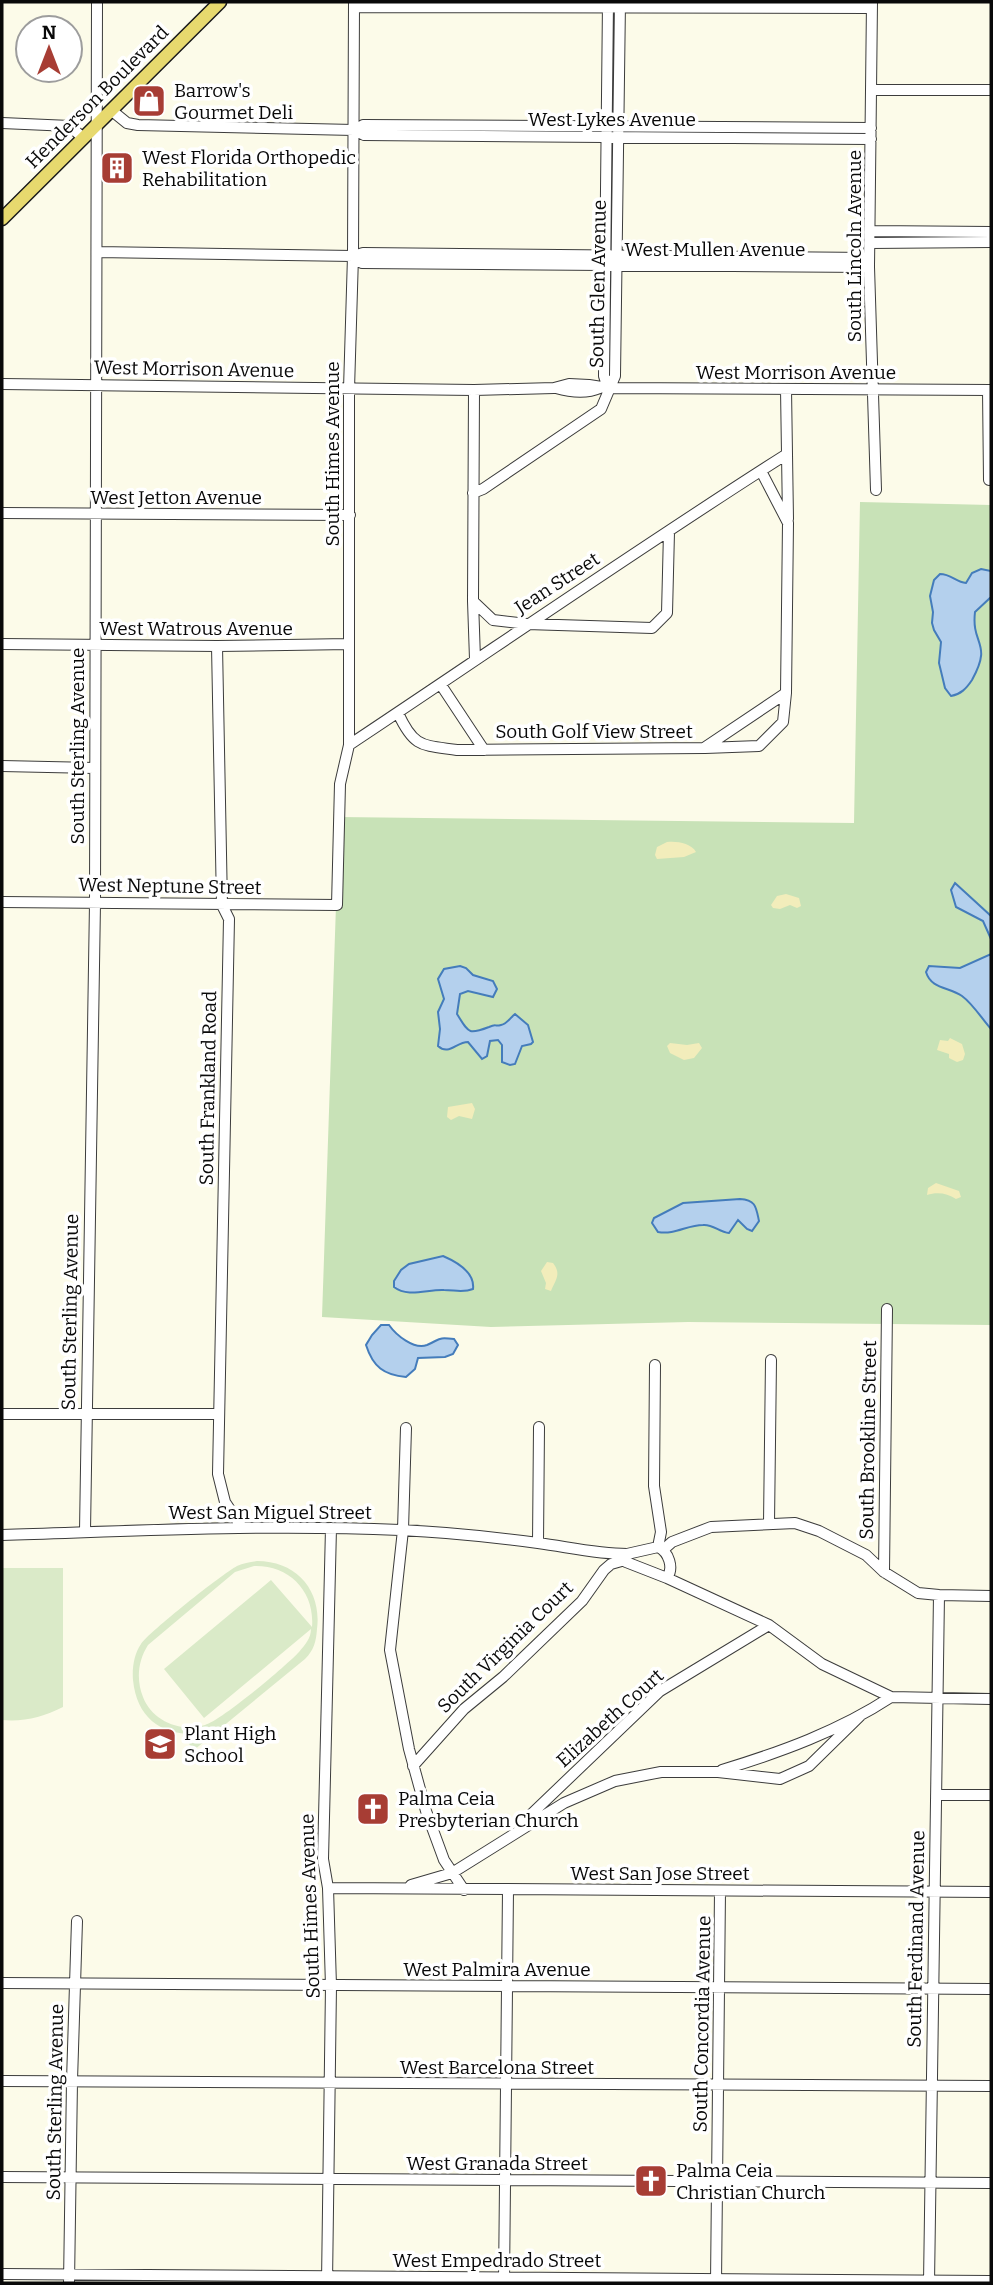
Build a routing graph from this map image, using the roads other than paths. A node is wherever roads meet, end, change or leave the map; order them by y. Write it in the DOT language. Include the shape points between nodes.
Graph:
graph roads {
  1 [pos="97,2"];
  2 [pos="220,2"];
  3 [pos="354,4"];
  4 [pos="620,4"];
  5 [pos="608,5"];
  6 [pos="744,5"];
  7 [pos="872,5"];
  8 [pos="872,90"];
  9 [pos="991,90"];
  10 [pos="111,110"];
  11 [pos="2,123"];
  12 [pos="97,124"];
  13 [pos="354,130"];
  14 [pos="607,131"];
  15 [pos="619,132"];
  16 [pos="871,133"];
  17 [pos="83,138"];
  18 [pos="2,219"];
  19 [pos="870,231"];
  20 [pos="991,232"];
  21 [pos="991,242"];
  22 [pos="870,243"];
  23 [pos="97,252"];
  24 [pos="353,256"];
  25 [pos="611,260"];
  26 [pos="869,262"];
  27 [pos="2,384"];
  28 [pos="96,385"];
  29 [pos="604,388"];
  30 [pos="349,389"];
  31 [pos="786,389"];
  32 [pos="474,390"];
  33 [pos="874,390"];
  34 [pos="990,390"];
  35 [pos="787,454"];
  36 [pos="761,471"];
  37 [pos="989,480"];
  38 [pos="876,490"];
  39 [pos="473,493"];
  40 [pos="2,513"];
  41 [pos="96,514"];
  42 [pos="350,515"];
  43 [pos="788,523"];
  44 [pos="669,532"];
  45 [pos="473,601"];
  46 [pos="527,624"];
  47 [pos="2,644"];
  48 [pos="349,644"];
  49 [pos="95,646"];
  50 [pos="216,646"];
  51 [pos="475,659"];
  52 [pos="441,685"];
  53 [pos="786,693"];
  54 [pos="398,713"];
  55 [pos="349,745"];
  56 [pos="704,748"];
  57 [pos="484,750"];
  58 [pos="2,766"];
  59 [pos="94,768"];
  60 [pos="2,902"];
  61 [pos="94,903"];
  62 [pos="222,905"];
  63 [pos="337,905"];
  64 [pos="887,1309"];
  65 [pos="771,1360"];
  66 [pos="655,1365"];
  67 [pos="2,1414"];
  68 [pos="219,1414"];
  69 [pos="85,1415"];
  70 [pos="539,1427"];
  71 [pos="405,1428"];
  72 [pos="769,1523"];
  73 [pos="241,1526"];
  74 [pos="331,1528"];
  75 [pos="403,1530"];
  76 [pos="85,1531"];
  77 [pos="2,1535"];
  78 [pos="538,1543"];
  79 [pos="660,1548"];
  80 [pos="626,1557"];
  81 [pos="884,1572"];
  82 [pos="667,1578"];
  83 [pos="939,1595"];
  84 [pos="991,1596"];
  85 [pos="769,1625"];
  86 [pos="891,1697"];
  87 [pos="936,1699"];
  88 [pos="991,1699"];
  89 [pos="860,1716"];
  90 [pos="413,1766"];
  91 [pos="718,1772"];
  92 [pos="936,1795"];
  93 [pos="991,1795"];
  94 [pos="549,1798"];
  95 [pos="561,1805"];
  96 [pos="502,1842"];
  97 [pos="452,1873"];
  98 [pos="328,1888"];
  99 [pos="400,1888"];
  100 [pos="464,1890"];
  101 [pos="508,1890"];
  102 [pos="720,1891"];
  103 [pos="934,1892"];
  104 [pos="991,1892"];
  105 [pos="77,1921"];
  106 [pos="2,1983"];
  107 [pos="75,1983"];
  108 [pos="331,1986"];
  109 [pos="506,1987"];
  110 [pos="719,1988"];
  111 [pos="932,1989"];
  112 [pos="991,1989"];
  113 [pos="2,2081"];
  114 [pos="72,2081"];
  115 [pos="330,2084"];
  116 [pos="506,2084"];
  117 [pos="719,2084"];
  118 [pos="931,2086"];
  119 [pos="991,2086"];
  120 [pos="2,2177"];
  121 [pos="70,2178"];
  122 [pos="329,2180"];
  123 [pos="505,2180"];
  124 [pos="718,2181"];
  125 [pos="930,2183"];
  126 [pos="991,2183"];
  127 [pos="2,2274"];
  128 [pos="69,2279"];
  129 [pos="327,2280"];
  130 [pos="504,2280"];
  131 [pos="716,2281"];
  132 [pos="991,2281"];
  133 [pos="929,2282"];
  1 -- 12 [label="street, South Sterling Avenue"];
  2 -- 10 [label="main road, Henderson Boulevard"];
  3 -- 5 [label="street"];
  3 -- 13 [label="street, South Himes Avenue"];
  4 -- 5 [label="street"];
  4 -- 6 [label="street"];
  4 -- 15 [label="street, South Glen Avenue"];
  5 -- 14 [label="street, South Glen Avenue"];
  6 -- 7 [label="street"];
  7 -- 8 [label="street, South Lincoln Avenue"];
  8 -- 9 [label="street"];
  8 -- 16 [label="street, South Lincoln Avenue"];
  10 -- 12 [label="main road, Henderson Boulevard"];
  10 -- 13 [label="street, West Lykes Avenue" via="127,123"];
  11 -- 17 [label="street" via="70,126"];
  12 -- 17 [label="main road, Henderson Boulevard"];
  12 -- 23 [label="street, South Sterling Avenue"];
  13 -- 14 [label="street, West Lykes Avenue" via="363,125"];
  13 -- 24 [label="street, South Himes Avenue"];
  14 -- 15 [label="street, West Lykes Avenue"];
  14 -- 25 [label="street, South Glen Avenue"];
  15 -- 16 [label="street, West Lykes Avenue"];
  15 -- 25 [label="street, South Glen Avenue"];
  16 -- 19 [label="street, South Lincoln Avenue"];
  17 -- 18 [label="main road, Henderson Boulevard"];
  19 -- 20 [label="street"];
  19 -- 22 [label="street, South Lincoln Avenue"];
  21 -- 22 [label="street"];
  22 -- 26 [label="street, South Lincoln Avenue"];
  23 -- 24 [label="street, West Mullen Avenue"];
  23 -- 28 [label="street, South Sterling Avenue"];
  24 -- 25 [label="street, West Mullen Avenue" via="362,263"];
  24 -- 30 [label="street, South Himes Avenue"];
  25 -- 26 [label="street, West Mullen Avenue"];
  25 -- 29 [label="street, South Glen Avenue" via="615,376"];
  26 -- 33 [label="street, South Lincoln Avenue"];
  27 -- 28 [label="street, West Morrison Avenue"];
  28 -- 30 [label="street, West Morrison Avenue"];
  28 -- 41 [label="street, South Sterling Avenue"];
  29 -- 31 [label="street, West Morrison Avenue"];
  29 -- 32 [label="street, West Morrison Avenue" via="579,384"];
  29 -- 39 [label="street, South Glen Avenue" via="601,410"];
  30 -- 32 [label="street, West Morrison Avenue"];
  30 -- 42 [label="street, South Himes Avenue"];
  31 -- 33 [label="street, West Morrison Avenue"];
  31 -- 35 [label="street, South Golf View Street"];
  32 -- 39 [label="street"];
  33 -- 34 [label="street, West Morrison Avenue"];
  33 -- 38 [label="street, South Lincoln Avenue"];
  34 -- 37 [label="street"];
  35 -- 36 [label="street, Jean Street"];
  35 -- 43 [label="street, South Golf View Street"];
  36 -- 43 [label="street, South Golf View Street"];
  36 -- 44 [label="street, Jean Street"];
  39 -- 45 [label="street"];
  40 -- 41 [label="street, West Jetton Avenue"];
  41 -- 42 [label="street, West Jetton Avenue"];
  41 -- 49 [label="street, South Sterling Avenue"];
  42 -- 48 [label="street, South Himes Avenue"];
  43 -- 53 [label="street, South Golf View Street"];
  44 -- 46 [label="street, Jean Street"];
  44 -- 46 [label="street" via="667,613 652,628"];
  45 -- 46 [label="street" via="493,620"];
  45 -- 51 [label="street"];
  46 -- 51 [label="street, Jean Street"];
  47 -- 49 [label="street, West Watrous Avenue"];
  48 -- 50 [label="street, West Watrous Avenue"];
  48 -- 55 [label="street, South Himes Avenue"];
  49 -- 50 [label="street, West Watrous Avenue"];
  49 -- 59 [label="street, South Sterling Avenue"];
  50 -- 62 [label="street, South Frankland Road"];
  51 -- 52 [label="street, Jean Street"];
  52 -- 54 [label="street, Jean Street"];
  52 -- 57 [label="street, South Golf View Street"];
  53 -- 56 [label="street, South Golf View Street"];
  53 -- 56 [label="street, South Golf View Street" via="783,722 759,746"];
  54 -- 55 [label="street, Jean Street"];
  54 -- 57 [label="street, South Golf View Street" via="419,745"];
  55 -- 63 [label="street, South Himes Avenue" via="340,784"];
  56 -- 57 [label="street, South Golf View Street"];
  58 -- 59 [label="street"];
  59 -- 61 [label="street, South Sterling Avenue"];
  60 -- 61 [label="street, West Neptune Street"];
  61 -- 62 [label="street, West Neptune Street"];
  61 -- 69 [label="street, South Sterling Avenue"];
  62 -- 63 [label="street, West Neptune Street"];
  62 -- 68 [label="street, South Frankland Road" via="229,919 229,939"];
  64 -- 81 [label="street, South Brookline Street"];
  65 -- 72 [label="street"];
  66 -- 79 [label="street" via="654,1486"];
  67 -- 69 [label="street"];
  68 -- 69 [label="street"];
  68 -- 73 [label="street, South Frankland Road" via="218,1474 225,1502"];
  69 -- 76 [label="street, South Sterling Avenue"];
  70 -- 78 [label="street"];
  71 -- 75 [label="street"];
  72 -- 79 [label="street" via="710,1527"];
  72 -- 81 [label="street" via="795,1523 819,1531 866,1555"];
  73 -- 74 [label="street, West San Miguel Street"];
  73 -- 76 [label="street, West San Miguel Street"];
  74 -- 75 [label="street, West San Miguel Street"];
  74 -- 98 [label="street, South Himes Avenue" via="323,1860"];
  75 -- 78 [label="street, West San Miguel Street"];
  75 -- 90 [label="street" via="390,1650"];
  76 -- 77 [label="street, West San Miguel Street"];
  78 -- 80 [label="street, West San Miguel Street"];
  79 -- 80 [label="street"];
  79 -- 82 [label="street" via="671,1569"];
  80 -- 82 [label="street" via="628,1564"];
  80 -- 90 [label="street, South Virginia Court" via="604,1570 582,1601 464,1709"];
  81 -- 83 [label="street" via="918,1593"];
  82 -- 85 [label="street"];
  83 -- 84 [label="street"];
  83 -- 87 [label="street, South Ferdinand Avenue"];
  85 -- 86 [label="street" via="822,1664"];
  85 -- 94 [label="street, Elizabeth Court" via="660,1691"];
  86 -- 87 [label="street"];
  86 -- 89 [label="street"];
  87 -- 88 [label="street"];
  87 -- 92 [label="street, South Ferdinand Avenue"];
  89 -- 91 [label="street" via="806,1742"];
  89 -- 91 [label="street" via="809,1766 780,1779"];
  90 -- 97 [label="street"];
  91 -- 95 [label="street" via="661,1772 615,1781"];
  92 -- 93 [label="street"];
  92 -- 103 [label="street, South Ferdinand Avenue"];
  94 -- 95 [label="street"];
  94 -- 96 [label="street, Elizabeth Court"];
  95 -- 96 [label="street"];
  96 -- 97 [label="street"];
  97 -- 99 [label="street"];
  97 -- 100 [label="street"];
  98 -- 99 [label="street, West San Jose Street"];
  98 -- 108 [label="street, South Himes Avenue"];
  99 -- 100 [label="street, West San Jose Street"];
  100 -- 101 [label="street, West San Jose Street"];
  101 -- 102 [label="street, West San Jose Street"];
  101 -- 109 [label="street"];
  102 -- 103 [label="street, West San Jose Street"];
  102 -- 110 [label="street, South Concordia Avenue"];
  103 -- 104 [label="street, West San Jose Street"];
  103 -- 111 [label="street, South Ferdinand Avenue"];
  105 -- 107 [label="street, South Sterling Avenue"];
  106 -- 107 [label="street, West Palmira Avenue"];
  107 -- 108 [label="street, West Palmira Avenue"];
  107 -- 114 [label="street, South Sterling Avenue"];
  108 -- 109 [label="street, West Palmira Avenue"];
  108 -- 115 [label="street, South Himes Avenue"];
  109 -- 110 [label="street, West Palmira Avenue"];
  109 -- 116 [label="street"];
  110 -- 111 [label="street, West Palmira Avenue"];
  110 -- 117 [label="street, South Concordia Avenue"];
  111 -- 112 [label="street, West Palmira Avenue"];
  111 -- 118 [label="street, South Ferdinand Avenue"];
  113 -- 114 [label="street, West Barcelona Street"];
  114 -- 115 [label="street, West Barcelona Street"];
  114 -- 121 [label="street, South Sterling Avenue"];
  115 -- 116 [label="street, West Barcelona Street"];
  115 -- 122 [label="street, South Himes Avenue"];
  116 -- 117 [label="street, West Barcelona Street"];
  116 -- 123 [label="street"];
  117 -- 118 [label="street, West Barcelona Street"];
  117 -- 124 [label="street, South Concordia Avenue"];
  118 -- 119 [label="street, West Barcelona Street"];
  118 -- 125 [label="street, South Ferdinand Avenue"];
  120 -- 121 [label="street, West Granada Street"];
  121 -- 122 [label="street, West Granada Street"];
  121 -- 128 [label="street, South Sterling Avenue"];
  122 -- 123 [label="street, West Granada Street"];
  122 -- 129 [label="street, South Himes Avenue"];
  123 -- 124 [label="street, West Granada Street"];
  123 -- 130 [label="street"];
  124 -- 125 [label="street, West Granada Street"];
  124 -- 131 [label="street, South Concordia Avenue"];
  125 -- 126 [label="street, West Granada Street"];
  125 -- 133 [label="street, South Ferdinand Avenue"];
  127 -- 128 [label="street, West Empedrado Street"];
  128 -- 129 [label="street, West Empedrado Street"];
  129 -- 130 [label="street, West Empedrado Street"];
  130 -- 131 [label="street, West Empedrado Street"];
  131 -- 133 [label="street, West Empedrado Street"];
  132 -- 133 [label="street, West Empedrado Street"];
}
